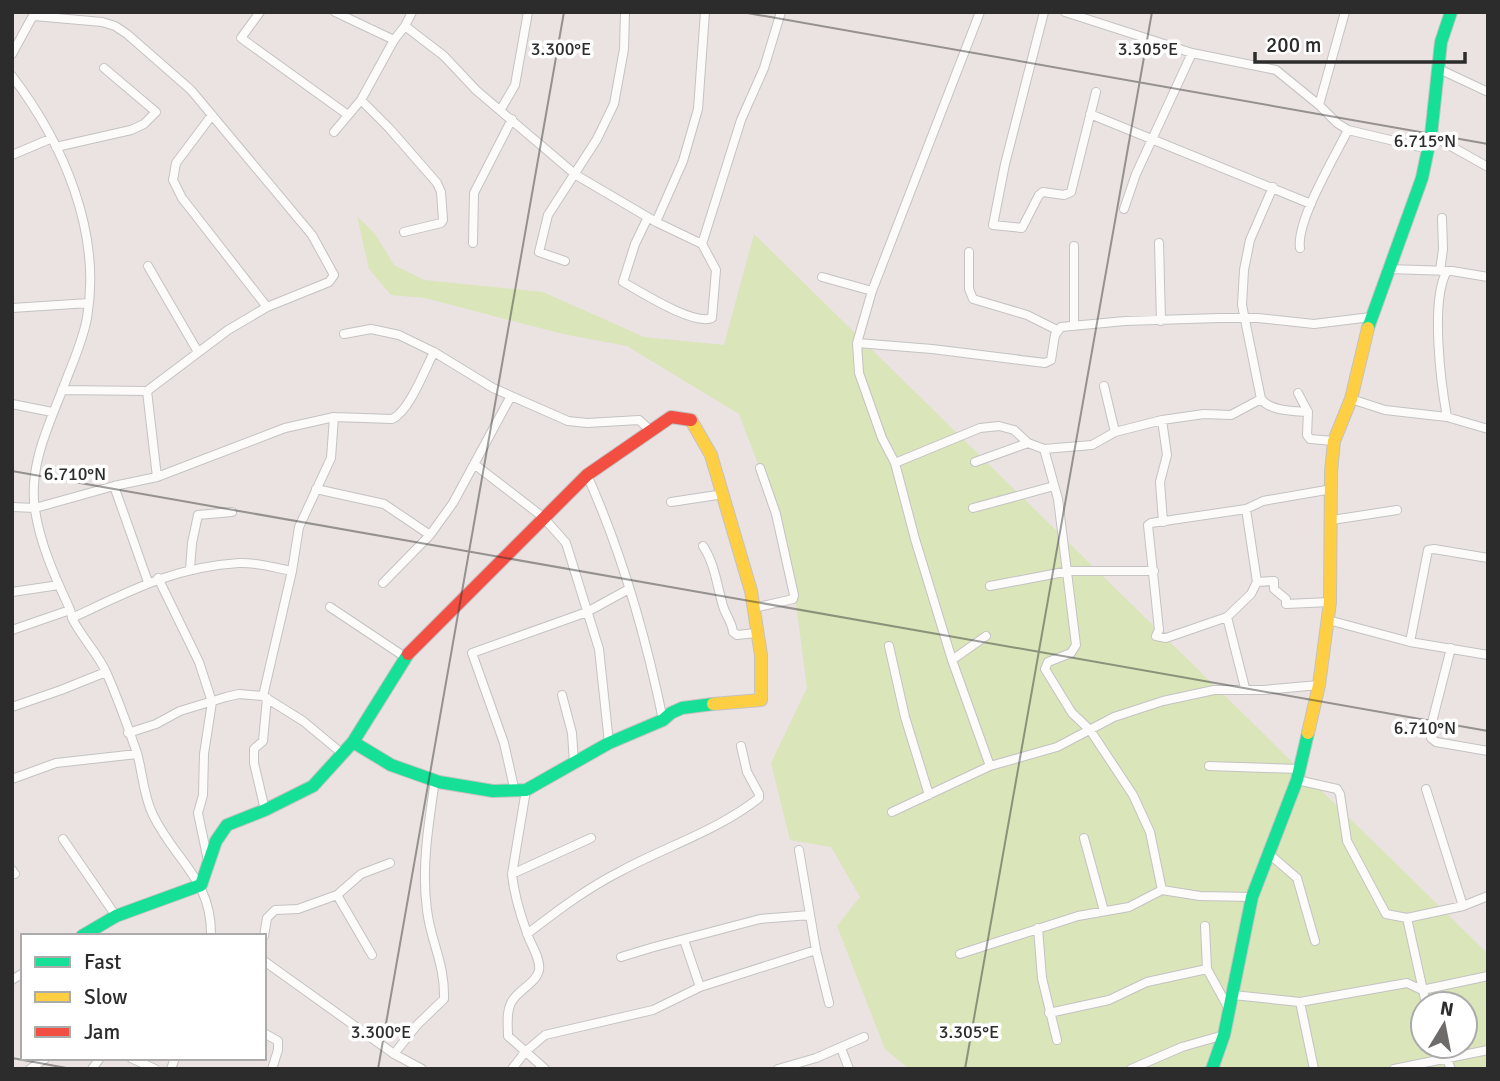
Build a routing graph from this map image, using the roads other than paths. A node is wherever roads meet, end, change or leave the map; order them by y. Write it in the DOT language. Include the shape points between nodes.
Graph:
graph roads {
  1 [pos="260,12"];
  2 [pos="335,12"];
  3 [pos="412,12"];
  4 [pos="528,12"];
  5 [pos="625,12"];
  6 [pos="705,12"];
  7 [pos="781,12"];
  8 [pos="980,12"];
  9 [pos="1044,12"];
  10 [pos="1065,12"];
  11 [pos="1345,12"];
  12 [pos="1451,12"];
  13 [pos="35,14"];
  14 [pos="405,26"];
  15 [pos="394,40"];
  16 [pos="12,54"];
  17 [pos="1192,54"];
  18 [pos="104,68"];
  19 [pos="1439,69"];
  20 [pos="12,76"];
  21 [pos="1096,92"];
  22 [pos="1488,92"];
  23 [pos="361,100"];
  24 [pos="1319,105"];
  25 [pos="501,109"];
  26 [pos="1090,114"];
  27 [pos="212,115"];
  28 [pos="348,115"];
  29 [pos="512,119"];
  30 [pos="1348,130"];
  31 [pos="334,132"];
  32 [pos="1432,135"];
  33 [pos="1152,137"];
  34 [pos="50,138"];
  35 [pos="56,148"];
  36 [pos="1428,149"];
  37 [pos="12,155"];
  38 [pos="1488,167"];
  39 [pos="576,175"];
  40 [pos="1273,187"];
  41 [pos="1311,204"];
  42 [pos="1124,209"];
  43 [pos="648,217"];
  44 [pos="1442,218"];
  45 [pos="656,222"];
  46 [pos="404,232"];
  47 [pos="472,243"];
  48 [pos="1159,243"];
  49 [pos="702,244"];
  50 [pos="1074,246"];
  51 [pos="1300,248"];
  52 [pos="968,253"];
  53 [pos="565,261"];
  54 [pos="148,267"];
  55 [pos="1387,269"];
  56 [pos="1443,271"];
  57 [pos="822,277"];
  58 [pos="1488,277"];
  59 [pos="872,290"];
  60 [pos="89,303"];
  61 [pos="267,307"];
  62 [pos="12,308"];
  63 [pos="1371,317"];
  64 [pos="1246,319"];
  65 [pos="1161,321"];
  66 [pos="1074,326"];
  67 [pos="1058,330"];
  68 [pos="344,334"];
  69 [pos="857,343"];
  70 [pos="198,352"];
  71 [pos="434,352"];
  72 [pos="1104,386"];
  73 [pos="62,390"];
  74 [pos="147,391"];
  75 [pos="1298,393"];
  76 [pos="511,396"];
  77 [pos="1261,399"];
  78 [pos="1351,399"];
  79 [pos="12,404"];
  80 [pos="52,412"];
  81 [pos="1308,412"];
  82 [pos="334,416"];
  83 [pos="1447,417"];
  84 [pos="1162,420"];
  85 [pos="1488,429"];
  86 [pos="650,430"];
  87 [pos="1115,432"];
  88 [pos="1334,441"];
  89 [pos="1028,443"];
  90 [pos="1044,449"];
  91 [pos="975,462"];
  92 [pos="895,463"];
  93 [pos="474,464"];
  94 [pos="760,468"];
  95 [pos="587,475"];
  96 [pos="157,477"];
  97 [pos="114,486"];
  98 [pos="1054,486"];
  99 [pos="316,489"];
  100 [pos="1332,489"];
  101 [pos="724,494"];
  102 [pos="671,502"];
  103 [pos="12,507"];
  104 [pos="35,508"];
  105 [pos="973,508"];
  106 [pos="1246,509"];
  107 [pos="1397,510"];
  108 [pos="233,512"];
  109 [pos="543,517"];
  110 [pos="1332,520"];
  111 [pos="1163,522"];
  112 [pos="430,535"];
  113 [pos="703,546"];
  114 [pos="1488,558"];
  115 [pos="190,569"];
  116 [pos="292,571"];
  117 [pos="1069,571"];
  118 [pos="1154,571"];
  119 [pos="158,578"];
  120 [pos="148,582"];
  121 [pos="1257,582"];
  122 [pos="383,583"];
  123 [pos="59,585"];
  124 [pos="990,586"];
  125 [pos="629,589"];
  126 [pos="12,592"];
  127 [pos="1330,602"];
  128 [pos="330,607"];
  129 [pos="754,608"];
  130 [pos="587,612"];
  131 [pos="71,614"];
  132 [pos="1227,617"];
  133 [pos="1328,620"];
  134 [pos="12,630"];
  135 [pos="756,633"];
  136 [pos="986,636"];
  137 [pos="1410,642"];
  138 [pos="889,646"];
  139 [pos="1451,648"];
  140 [pos="1488,654"];
  141 [pos="405,656"];
  142 [pos="952,660"];
  143 [pos="106,671"];
  144 [pos="1319,685"];
  145 [pos="1245,688"];
  146 [pos="562,695"];
  147 [pos="265,697"];
  148 [pos="212,702"];
  149 [pos="12,707"];
  150 [pos="663,720"];
  151 [pos="1090,730"];
  152 [pos="128,733"];
  153 [pos="353,742"];
  154 [pos="609,743"];
  155 [pos="741,746"];
  156 [pos="1488,751"];
  157 [pos="137,754"];
  158 [pos="344,755"];
  159 [pos="574,763"];
  160 [pos="990,766"];
  161 [pos="1209,766"];
  162 [pos="1298,775"];
  163 [pos="12,779"];
  164 [pos="435,780"];
  165 [pos="1426,789"];
  166 [pos="520,791"];
  167 [pos="929,795"];
  168 [pos="265,810"];
  169 [pos="892,812"];
  170 [pos="62,838"];
  171 [pos="591,838"];
  172 [pos="1084,838"];
  173 [pos="799,850"];
  174 [pos="1268,853"];
  175 [pos="390,863"];
  176 [pos="208,864"];
  177 [pos="512,874"];
  178 [pos="201,886"];
  179 [pos="1162,890"];
  180 [pos="337,895"];
  181 [pos="1488,896"];
  182 [pos="1252,898"];
  183 [pos="1463,906"];
  184 [pos="1104,911"];
  185 [pos="810,915"];
  186 [pos="116,916"];
  187 [pos="1407,918"];
  188 [pos="1205,926"];
  189 [pos="1038,928"];
  190 [pos="85,934"];
  191 [pos="212,934"];
  192 [pos="264,934"];
  193 [pos="527,934"];
  194 [pos="684,940"];
  195 [pos="1315,941"];
  196 [pos="816,950"];
  197 [pos="960,954"];
  198 [pos="372,955"];
  199 [pos="621,957"];
  200 [pos="266,962"];
  201 [pos="1207,969"];
  202 [pos="1488,976"];
  203 [pos="699,988"];
  204 [pos="1422,990"];
  205 [pos="1233,995"];
  206 [pos="1300,1002"];
  207 [pos="829,1003"];
  208 [pos="1229,1009"];
  209 [pos="1049,1013"];
  210 [pos="266,1034"];
  211 [pos="1224,1035"];
  212 [pos="864,1037"];
  213 [pos="1057,1041"];
  214 [pos="841,1048"];
  215 [pos="525,1052"];
  216 [pos="394,1054"];
  217 [pos="135,1060"];
  218 [pos="1441,1060"];
  219 [pos="791,1067"];
  220 [pos="155,1069"];
  221 [pos="272,1069"];
  222 [pos="422,1069"];
  223 [pos="512,1069"];
  224 [pos="545,1069"];
  225 [pos="778,1069"];
  226 [pos="849,1069"];
  227 [pos="1131,1069"];
  228 [pos="1212,1069"];
  229 [pos="1314,1069"];
  230 [pos="1394,1069"];
  1 -- 28 [label="street" via="241,37"];
  2 -- 15 [label="street"];
  3 -- 14 [label="street"];
  4 -- 25 [label="street" via="515,85"];
  5 -- 39 [label="street" via="614,104"];
  6 -- 45 [label="street" via="698,109 683,161"];
  7 -- 49 [label="street"];
  8 -- 59 [label="street"];
  9 -- 26 [label="street" via="993,225 1022,228 1043,192 1071,192"];
  10 -- 17 [label="street"];
  11 -- 24 [label="street"];
  12 -- 19 [label="street" via="1441,42"];
  13 -- 16 [label="street"];
  13 -- 27 [label="street" via="115,26 191,90"];
  14 -- 15 [label="street"];
  14 -- 25 [label="street"];
  15 -- 23 [label="street"];
  17 -- 24 [label="street" via="1276,70"];
  17 -- 33 [label="street"];
  18 -- 35 [label="street" via="156,111 131,130"];
  19 -- 22 [label="street"];
  19 -- 32 [label="street"];
  20 -- 34 [label="street"];
  21 -- 26 [label="street"];
  23 -- 28 [label="street"];
  23 -- 46 [label="street" via="437,183 440,192 441,223"];
  24 -- 30 [label="street"];
  25 -- 29 [label="street"];
  26 -- 33 [label="street"];
  27 -- 61 [label="street" via="176,163 173,180"];
  27 -- 61 [label="street" via="312,234 334,275 330,282"];
  28 -- 31 [label="street"];
  29 -- 39 [label="street"];
  29 -- 47 [label="street" via="474,193"];
  30 -- 36 [label="street"];
  30 -- 41 [label="street"];
  32 -- 36 [label="street"];
  32 -- 38 [label="street"];
  33 -- 40 [label="street"];
  33 -- 42 [label="street"];
  34 -- 35 [label="street"];
  34 -- 37 [label="street"];
  35 -- 60 [label="street" via="81,209 89,256"];
  36 -- 55 [label="street" via="1422,178"];
  39 -- 43 [label="street"];
  39 -- 53 [label="street" via="548,215 539,252"];
  40 -- 41 [label="street"];
  40 -- 64 [label="street" via="1246,252 1242,305"];
  41 -- 51 [label="street"];
  43 -- 45 [label="street"];
  43 -- 49 [label="street" via="623,282 703,321 712,318 716,270"];
  44 -- 56 [label="street"];
  45 -- 49 [label="street"];
  48 -- 65 [label="street"];
  50 -- 66 [label="street"];
  52 -- 67 [label="street" via="973,299"];
  54 -- 70 [label="street"];
  55 -- 56 [label="street"];
  55 -- 63 [label="street"];
  56 -- 58 [label="street"];
  56 -- 83 [label="street" via="1438,300 1441,385"];
  57 -- 59 [label="street"];
  59 -- 69 [label="street"];
  60 -- 62 [label="street"];
  60 -- 73 [label="street"];
  61 -- 70 [label="street"];
  63 -- 64 [label="street" via="1314,324"];
  63 -- 78 [label="street"];
  64 -- 65 [label="street"];
  64 -- 77 [label="street"];
  65 -- 66 [label="street"];
  66 -- 67 [label="street"];
  67 -- 69 [label="street" via="1051,360 1045,363"];
  68 -- 71 [label="street" via="383,331"];
  69 -- 92 [label="street" via="865,392"];
  70 -- 74 [label="street"];
  71 -- 76 [label="street"];
  71 -- 82 [label="street" via="398,416"];
  72 -- 87 [label="street"];
  73 -- 74 [label="street"];
  73 -- 80 [label="street"];
  74 -- 96 [label="street"];
  75 -- 81 [label="street"];
  76 -- 86 [label="street" via="568,421 639,420"];
  76 -- 93 [label="street"];
  77 -- 81 [label="street" via="1264,404"];
  77 -- 84 [label="street" via="1231,415"];
  78 -- 83 [label="street" via="1385,410"];
  78 -- 88 [label="street"];
  79 -- 80 [label="street"];
  80 -- 104 [label="street" via="38,458"];
  81 -- 88 [label="street" via="1310,439"];
  82 -- 96 [label="street" via="272,432"];
  82 -- 99 [label="street" via="331,458"];
  83 -- 85 [label="street"];
  84 -- 87 [label="street"];
  84 -- 111 [label="street" via="1167,455 1160,482"];
  86 -- 95 [label="street"];
  86 -- 101 [label="street" via="671,417 690,418"];
  87 -- 90 [label="street" via="1092,445"];
  88 -- 100 [label="street"];
  89 -- 90 [label="street"];
  89 -- 91 [label="street"];
  89 -- 92 [label="street" via="1014,429 980,428"];
  90 -- 98 [label="street"];
  92 -- 142 [label="street"];
  93 -- 109 [label="street"];
  93 -- 112 [label="street"];
  94 -- 129 [label="street" via="776,514 794,595"];
  95 -- 109 [label="street"];
  95 -- 125 [label="street"];
  96 -- 97 [label="street"];
  97 -- 104 [label="street"];
  97 -- 120 [label="street"];
  98 -- 105 [label="street"];
  98 -- 117 [label="street"];
  99 -- 112 [label="street" via="391,507"];
  99 -- 116 [label="street" via="299,527"];
  100 -- 106 [label="street" via="1263,501"];
  100 -- 110 [label="street"];
  101 -- 102 [label="street"];
  101 -- 129 [label="street"];
  103 -- 104 [label="street"];
  104 -- 123 [label="street"];
  106 -- 111 [label="street"];
  106 -- 121 [label="street"];
  107 -- 110 [label="street"];
  108 -- 115 [label="street" via="198,515"];
  109 -- 130 [label="street" via="566,543"];
  109 -- 141 [label="street"];
  110 -- 127 [label="street"];
  111 -- 118 [label="street" via="1148,525"];
  112 -- 122 [label="street"];
  113 -- 135 [label="street" via="733,632"];
  114 -- 137 [label="street" via="1428,550"];
  115 -- 116 [label="street" via="239,563"];
  115 -- 119 [label="street"];
  116 -- 147 [label="street"];
  117 -- 118 [label="street"];
  117 -- 124 [label="street"];
  117 -- 151 [label="street" via="1076,645 1045,668 1072,713"];
  118 -- 132 [label="street" via="1156,636 1166,638"];
  119 -- 120 [label="street"];
  119 -- 148 [label="street" via="199,662"];
  120 -- 131 [label="street"];
  121 -- 127 [label="street" via="1274,581 1274,589 1286,604"];
  121 -- 132 [label="street"];
  123 -- 126 [label="street"];
  123 -- 131 [label="street"];
  125 -- 130 [label="street"];
  125 -- 150 [label="street" via="649,650"];
  127 -- 133 [label="street"];
  128 -- 141 [label="street"];
  129 -- 135 [label="street"];
  130 -- 154 [label="street" via="601,663"];
  130 -- 166 [label="street" via="472,653"];
  131 -- 134 [label="street"];
  131 -- 143 [label="street"];
  132 -- 145 [label="street"];
  133 -- 137 [label="street"];
  133 -- 144 [label="street"];
  135 -- 150 [label="street" via="761,700 676,710"];
  136 -- 142 [label="street"];
  137 -- 139 [label="street"];
  138 -- 167 [label="street"];
  139 -- 140 [label="street"];
  139 -- 156 [label="street" via="1431,738"];
  141 -- 153 [label="street"];
  142 -- 160 [label="street"];
  143 -- 149 [label="street"];
  143 -- 152 [label="street"];
  144 -- 145 [label="street"];
  144 -- 162 [label="street"];
  145 -- 151 [label="street" via="1196,692 1114,717"];
  146 -- 159 [label="street"];
  147 -- 148 [label="street" via="239,694"];
  147 -- 158 [label="street"];
  147 -- 168 [label="street" via="263,741 254,749 254,763"];
  148 -- 152 [label="street" via="180,710"];
  148 -- 176 [label="street" via="198,813"];
  150 -- 154 [label="street"];
  151 -- 160 [label="street" via="1057,747"];
  151 -- 179 [label="street" via="1133,795 1150,832"];
  152 -- 157 [label="street"];
  153 -- 158 [label="street"];
  153 -- 164 [label="street" via="393,765"];
  154 -- 159 [label="street"];
  155 -- 193 [label="street" via="759,798 715,828 619,871"];
  157 -- 163 [label="street" via="56,763"];
  157 -- 178 [label="street" via="153,817"];
  158 -- 168 [label="street" via="313,786"];
  159 -- 166 [label="street"];
  160 -- 167 [label="street"];
  161 -- 162 [label="street"];
  162 -- 174 [label="street"];
  162 -- 187 [label="street" via="1337,789 1344,833 1368,884 1386,914"];
  164 -- 166 [label="street"];
  164 -- 216 [label="street" via="425,878 444,999"];
  165 -- 183 [label="street"];
  166 -- 177 [label="street"];
  167 -- 169 [label="street"];
  168 -- 176 [label="street" via="227,825"];
  170 -- 186 [label="street"];
  171 -- 177 [label="street"];
  172 -- 184 [label="street"];
  173 -- 185 [label="street"];
  174 -- 182 [label="street"];
  174 -- 195 [label="street" via="1297,878"];
  175 -- 180 [label="street" via="361,874"];
  176 -- 178 [label="street"];
  177 -- 193 [label="street"];
  178 -- 186 [label="street"];
  178 -- 191 [label="street" via="209,904"];
  179 -- 182 [label="street"];
  179 -- 184 [label="street" via="1129,907"];
  180 -- 192 [label="street" via="298,909 275,911 267,918"];
  180 -- 198 [label="street"];
  181 -- 183 [label="street"];
  182 -- 205 [label="street"];
  183 -- 187 [label="street"];
  184 -- 189 [label="street"];
  185 -- 194 [label="street" via="760,919"];
  185 -- 196 [label="street"];
  186 -- 190 [label="street"];
  187 -- 204 [label="street"];
  188 -- 201 [label="street"];
  189 -- 197 [label="street"];
  189 -- 209 [label="street"];
  193 -- 215 [label="street" via="539,972 511,1002 508,1013 508,1036"];
  194 -- 199 [label="street"];
  194 -- 203 [label="street"];
  196 -- 203 [label="street"];
  196 -- 207 [label="street"];
  200 -- 216 [label="street"];
  201 -- 208 [label="street"];
  201 -- 209 [label="street" via="1146,982 1109,1000"];
  202 -- 204 [label="street"];
  203 -- 215 [label="street" via="653,1010 545,1035"];
  204 -- 206 [label="street" via="1407,983"];
  205 -- 206 [label="street"];
  205 -- 208 [label="street"];
  206 -- 229 [label="street"];
  208 -- 211 [label="street"];
  209 -- 213 [label="street"];
  210 -- 221 [label="street" via="278,1041"];
  211 -- 227 [label="street"];
  211 -- 228 [label="street"];
  212 -- 214 [label="street"];
  214 -- 219 [label="street"];
  214 -- 226 [label="street"];
  215 -- 223 [label="street"];
  215 -- 224 [label="street"];
  216 -- 222 [label="street"];
  217 -- 220 [label="street"];
  218 -- 230 [label="street"];
  219 -- 225 [label="street"];
}
